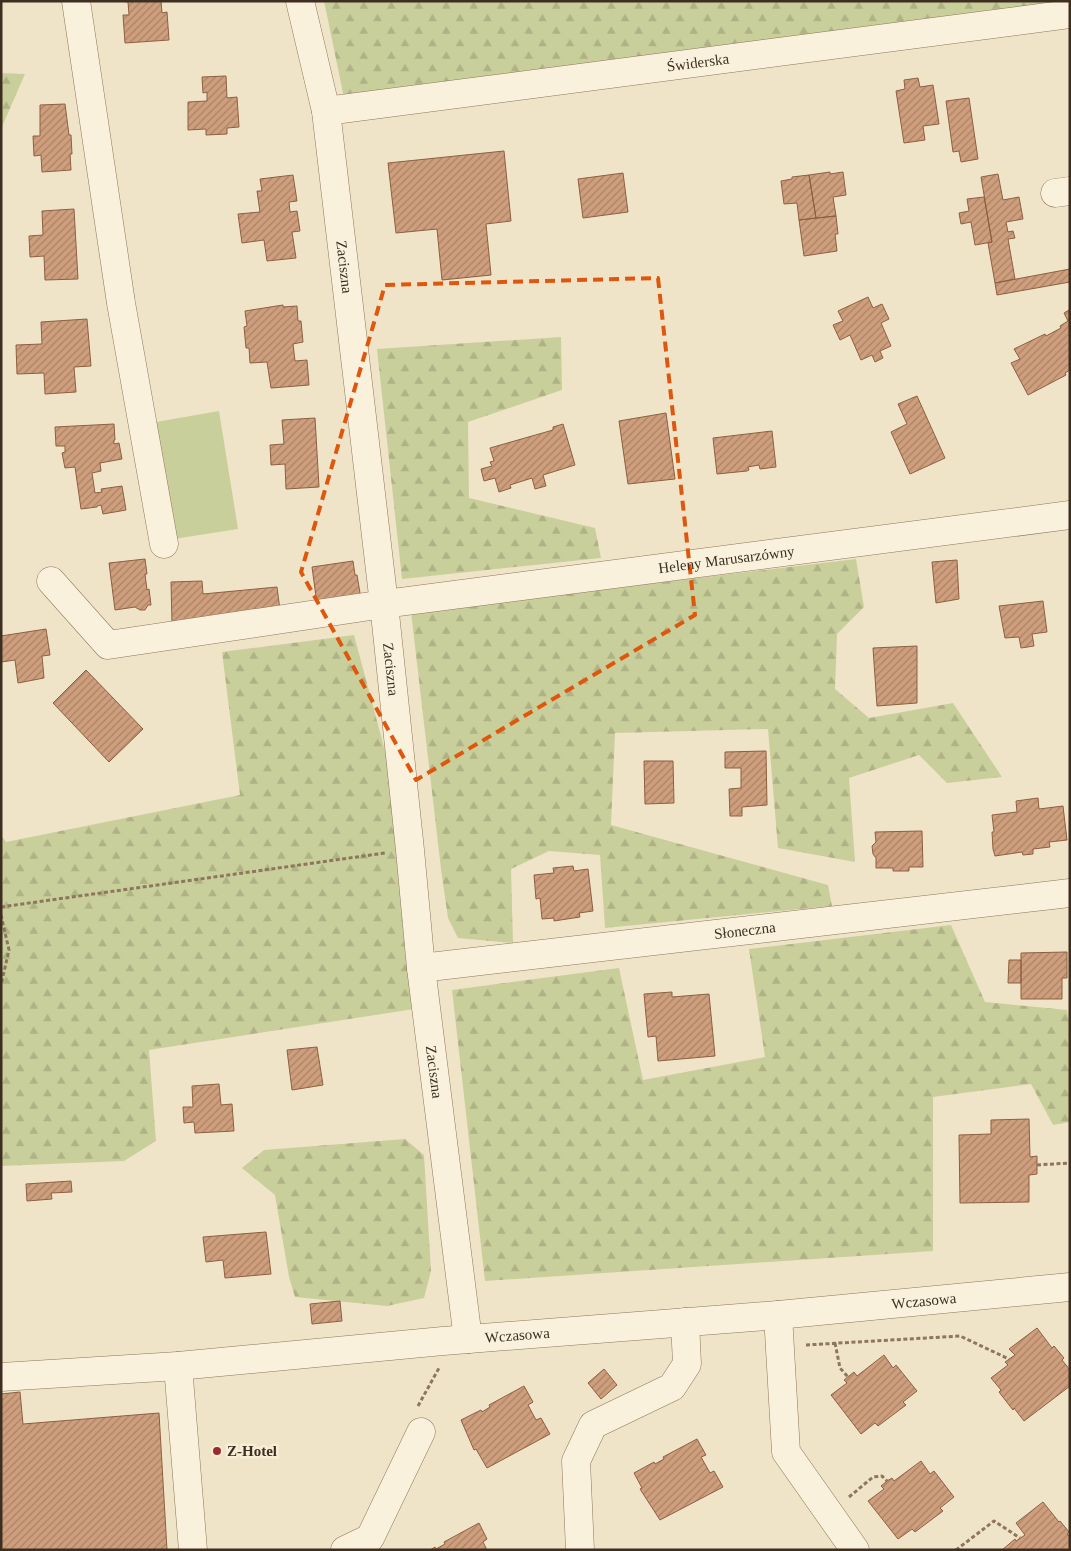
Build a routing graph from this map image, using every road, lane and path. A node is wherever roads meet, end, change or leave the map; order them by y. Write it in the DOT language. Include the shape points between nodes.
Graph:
graph roads {
  1 [pos="76,1"];
  2 [pos="300,1"];
  3 [pos="1070,14"];
  4 [pos="326,110"];
  5 [pos="1070,514"];
  6 [pos="164,544"];
  7 [pos="52,581"];
  8 [pos="384,604"];
  9 [pos="410,850"];
  10 [pos="1070,893"];
  11 [pos="1,907"];
  12 [pos="1,915"];
  13 [pos="421,968"];
  14 [pos="1,985"];
  15 [pos="1070,1163"];
  16 [pos="1037,1165"];
  17 [pos="1070,1287"];
  18 [pos="686,1329"];
  19 [pos="779,1330"];
  20 [pos="456,1340"];
  21 [pos="835,1343"];
  22 [pos="1009,1359"];
  23 [pos="178,1366"];
  24 [pos="1,1377"];
  25 [pos="848,1377"];
  26 [pos="419,1419"];
  27 [pos="887,1482"];
  28 [pos="829,1513"];
  29 [pos="1020,1538"];
  30 [pos="193,1550"];
  31 [pos="345,1550"];
  32 [pos="580,1550"];
  33 [pos="855,1550"];
  34 [pos="956,1550"];
  1 -- 6 [label="street" via="120,303"];
  2 -- 4 [label="street, Zaciszna"];
  3 -- 4 [label="street, Świderska"];
  4 -- 8 [label="street, Zaciszna"];
  5 -- 8 [label="street, Heleny Marusarzówny"];
  7 -- 8 [label="street, Heleny Marusarzówny" via="108,645"];
  8 -- 9 [label="street, Zaciszna"];
  9 -- 11 [label="path"];
  9 -- 13 [label="street, Zaciszna"];
  10 -- 13 [label="street, Słoneczna"];
  12 -- 14 [label="path" via="9,950"];
  13 -- 20 [label="street, Zaciszna"];
  15 -- 16 [label="path"];
  17 -- 19 [label="street, Wczasowa"];
  18 -- 19 [label="street, Wczasowa"];
  18 -- 20 [label="street, Wczasowa"];
  18 -- 32 [label="street" via="687,1364 672,1387 592,1425 576,1461"];
  19 -- 21 [label="path"];
  19 -- 28 [label="street" via="786,1452"];
  20 -- 23 [label="street, Wczasowa"];
  20 -- 26 [label="path" via="444,1358"];
  21 -- 22 [label="path" via="960,1336"];
  21 -- 25 [label="path" via="840,1368"];
  23 -- 24 [label="street, Wczasowa"];
  23 -- 30 [label="street"];
  26 -- 31 [label="street" via="370,1538"];
  27 -- 28 [label="path" via="882,1476 874,1477"];
  28 -- 33 [label="street"];
  29 -- 34 [label="path" via="994,1520"];
}
